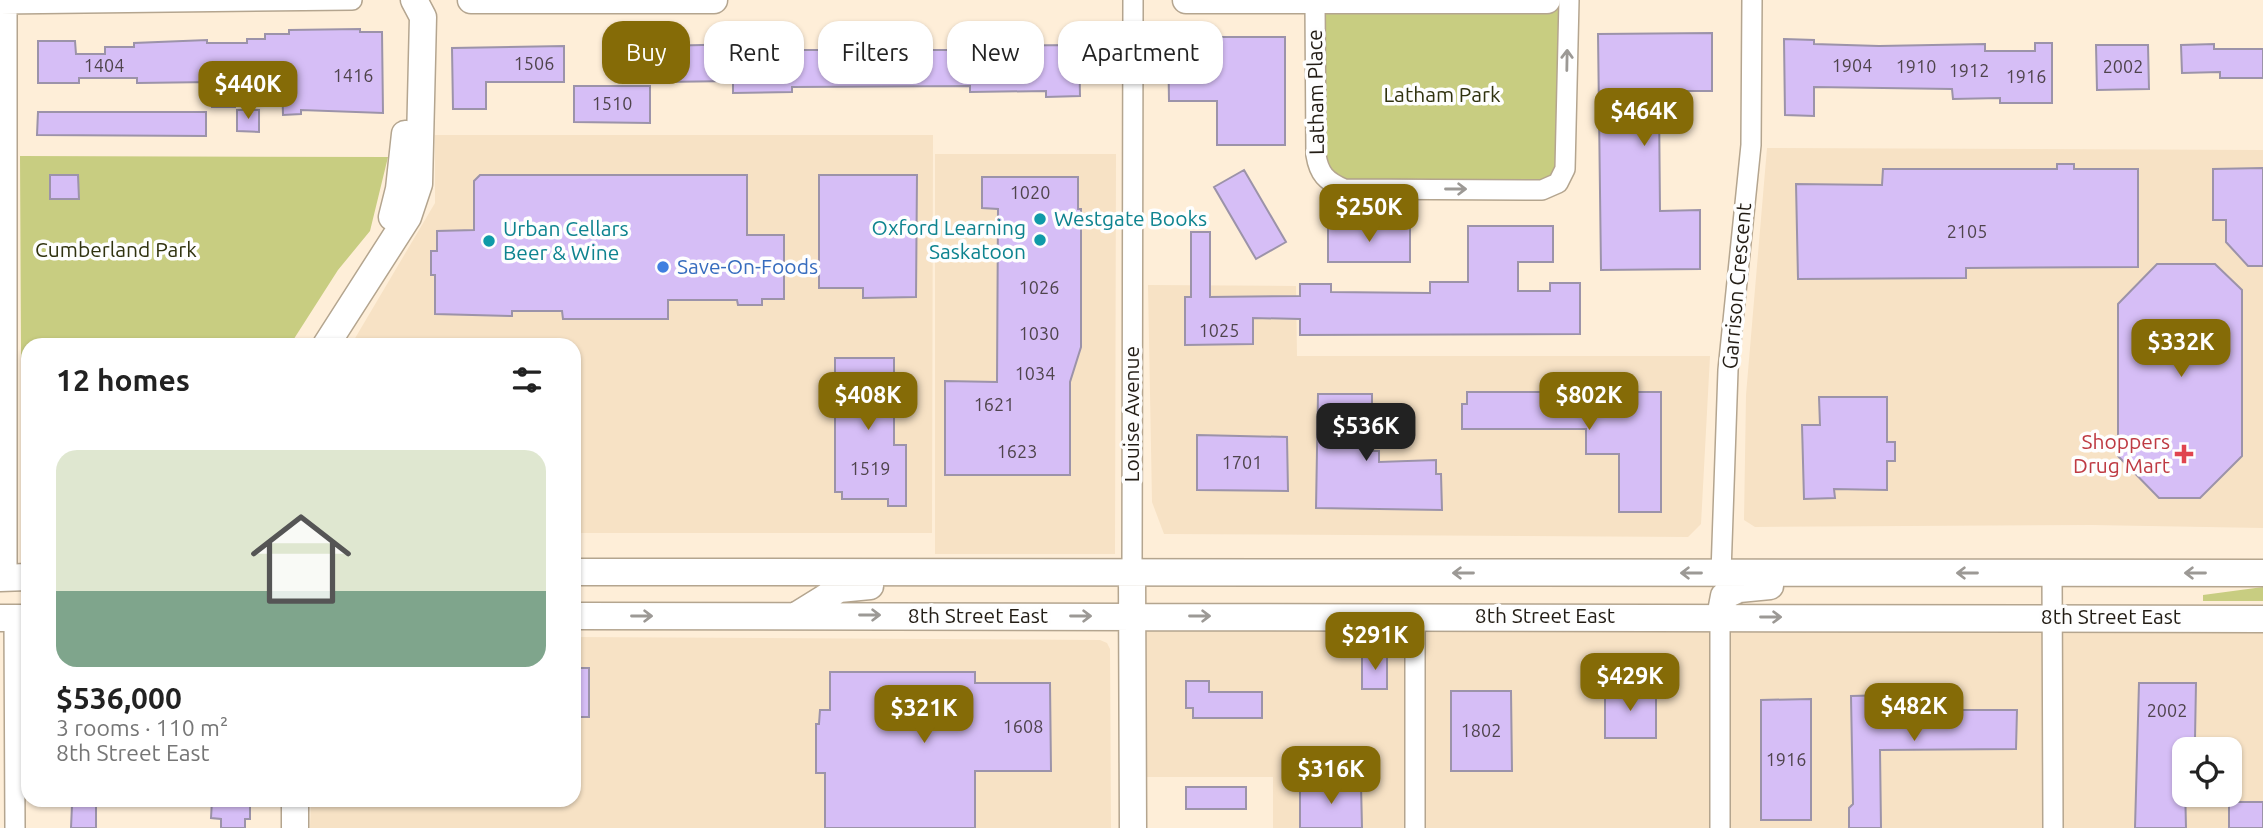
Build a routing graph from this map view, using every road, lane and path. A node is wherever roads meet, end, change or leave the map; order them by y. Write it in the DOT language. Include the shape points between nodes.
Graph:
graph roads {
  1 [pos="352,0"];
  2 [pos="413,0"];
  3 [pos="471,0"];
  4 [pos="714,0"];
  5 [pos="1133,0"];
  6 [pos="1186,0"];
  7 [pos="1547,0"];
  8 [pos="1569,0"];
  9 [pos="1752,0"];
  10 [pos="1315,2"];
  11 [pos="5,3"];
  12 [pos="3,304"];
  13 [pos="331,338"];
  14 [pos="581,572"];
  15 [pos="2052,572"];
  16 [pos="965,573"];
  17 [pos="1132,573"];
  18 [pos="1721,573"];
  19 [pos="1861,573"];
  20 [pos="2263,573"];
  21 [pos="12,578"];
  22 [pos="797,615"];
  23 [pos="581,616"];
  24 [pos="1132,616"];
  25 [pos="1415,616"];
  26 [pos="1720,617"];
  27 [pos="2052,617"];
  28 [pos="14,618"];
  29 [pos="2263,619"];
  30 [pos="295,807"];
  31 [pos="15,828"];
  32 [pos="295,828"];
  33 [pos="1133,828"];
  34 [pos="1415,828"];
  35 [pos="1720,828"];
  36 [pos="2053,828"];
  1 -- 11 [label="street"];
  2 -- 13 [label="main road" via="406,18 405,148 382,260"];
  3 -- 4 [label="main road"];
  5 -- 17 [label="street, Louise Avenue"];
  6 -- 10 [label="main road"];
  7 -- 10 [label="main road"];
  10 -- 8 [label="street, Latham Place, one-way" via="1315,155 1328,182 1344,189 1542,190 1558,183 1566,169"];
  9 -- 18 [label="street, Garrison Crescent" via="1751,145 1728,370"];
  11 -- 12 [label="street"];
  12 -- 21 [label="street"];
  14 -- 16 [label="main road, 8th Street East"];
  15 -- 19 [label="main road, 8th Street East, one-way"];
  20 -- 15 [label="main road, 8th Street East, one-way"];
  15 -- 27 [label="street"];
  16 -- 17 [label="main road, 8th Street East"];
  16 -- 22 [label="main road" via="925,583 839,589"];
  18 -- 17 [label="main road, 8th Street East, one-way"];
  17 -- 24 [label="main road, Louise Avenue"];
  18 -- 19 [label="main road, 8th Street East"];
  19 -- 26 [label="main road" via="1739,590 1724,596"];
  23 -- 22 [label="main road, 8th Street East, one-way"];
  22 -- 24 [label="main road, 8th Street East, one-way"];
  24 -- 25 [label="main road, 8th Street East, one-way"];
  24 -- 33 [label="main road, Louise Avenue"];
  25 -- 26 [label="main road, 8th Street East"];
  25 -- 34 [label="street"];
  26 -- 27 [label="main road, 8th Street East, one-way"];
  26 -- 35 [label="street"];
  27 -- 29 [label="main road, 8th Street East"];
  27 -- 36 [label="street"];
  28 -- 31 [label="street"];
  30 -- 32 [label="main road"];
}
